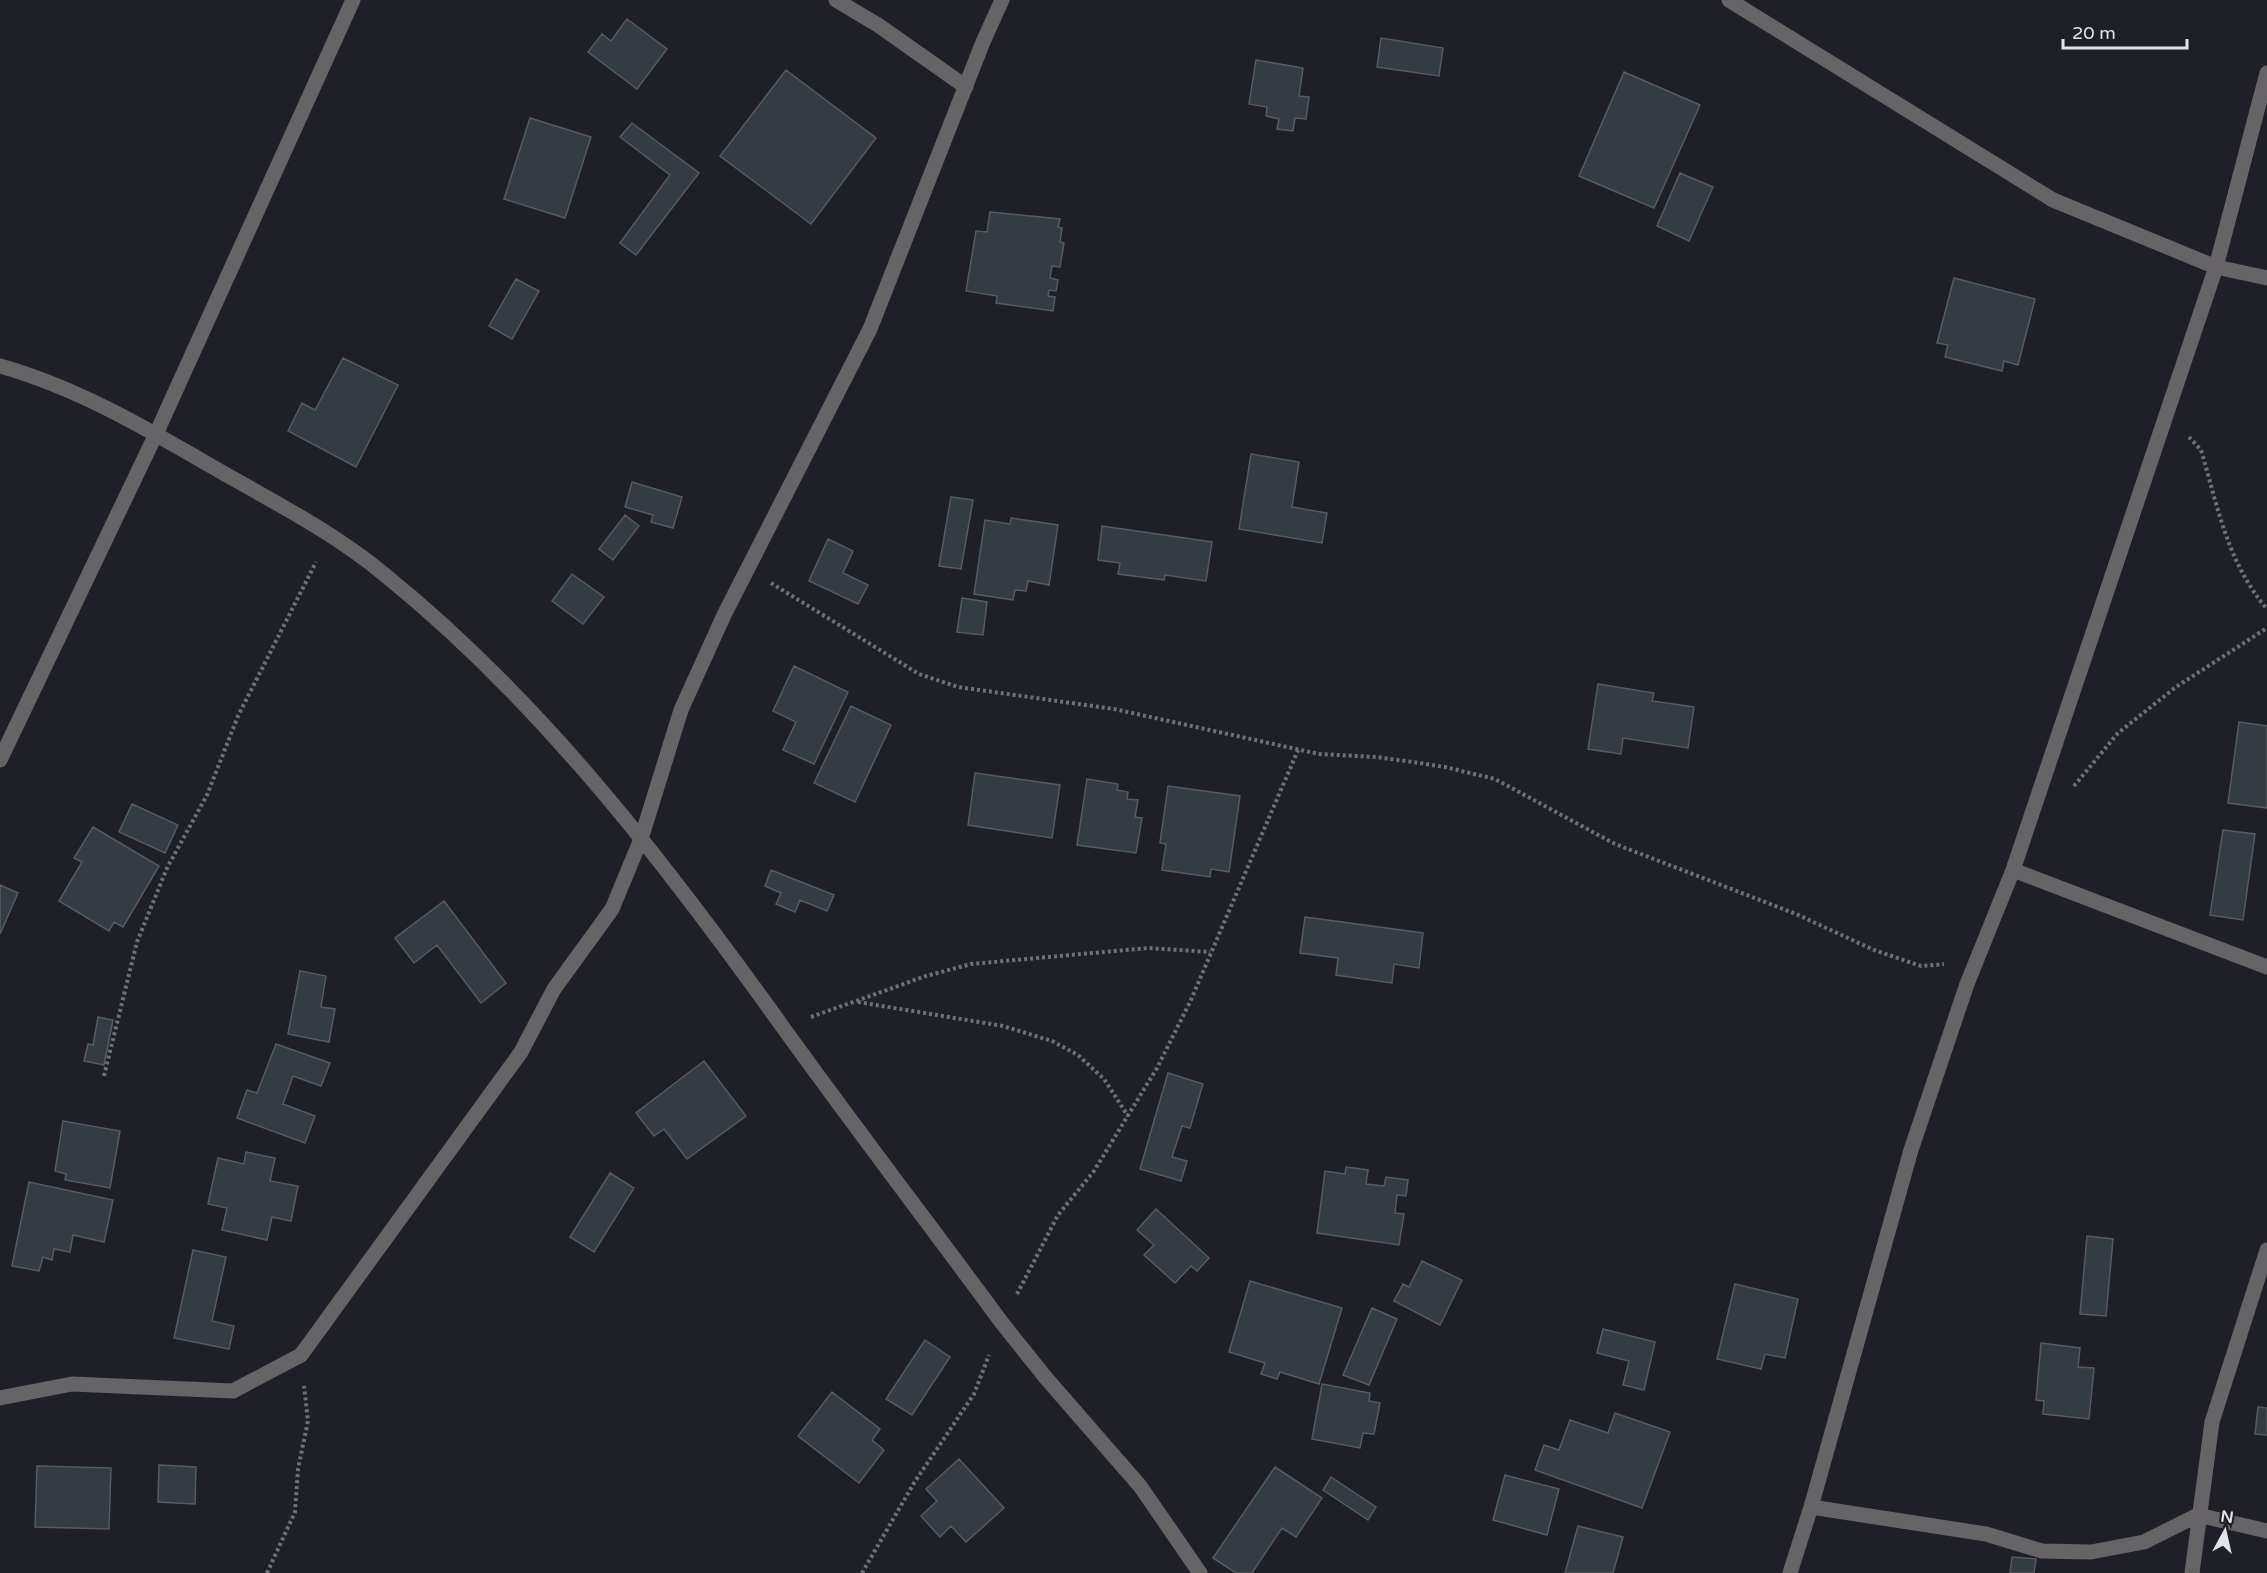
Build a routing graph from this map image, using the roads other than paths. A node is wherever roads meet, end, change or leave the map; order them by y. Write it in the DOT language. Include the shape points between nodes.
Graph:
graph roads {
  1 [pos="353,0"];
  2 [pos="836,0"];
  3 [pos="1002,0"];
  4 [pos="1729,0"];
  5 [pos="2267,73"];
  6 [pos="966,87"];
  7 [pos="2216,267"];
  8 [pos="2267,278"];
  9 [pos="0,366"];
  10 [pos="156,434"];
  11 [pos="0,760"];
  12 [pos="641,839"];
  13 [pos="2013,870"];
  14 [pos="2267,968"];
  15 [pos="2267,1250"];
  16 [pos="0,1398"];
  17 [pos="1811,1507"];
  18 [pos="2198,1515"];
  19 [pos="2267,1531"];
  20 [pos="1200,1573"];
  21 [pos="1790,1573"];
  22 [pos="2192,1573"];
  1 -- 10 [label="street"];
  2 -- 6 [label="street"];
  3 -- 6 [label="street"];
  4 -- 7 [label="street" via="2053,200"];
  5 -- 7 [label="street"];
  6 -- 12 [label="street" via="870,329 747,569 681,710"];
  7 -- 8 [label="street"];
  7 -- 13 [label="street"];
  9 -- 10 [label="street" via="45,378"];
  10 -- 11 [label="street"];
  10 -- 12 [label="street" via="331,535 385,574 512,688"];
  12 -- 16 [label="street" via="612,909 554,989 521,1052 301,1355 233,1391 72,1384"];
  12 -- 20 [label="street" via="747,975 1002,1323 1140,1486"];
  13 -- 14 [label="street"];
  13 -- 17 [label="street" via="1967,984 1911,1150"];
  15 -- 18 [label="street" via="2212,1422"];
  17 -- 18 [label="street" via="1986,1534 2042,1551 2091,1552 2144,1542"];
  17 -- 21 [label="street"];
  18 -- 19 [label="street"];
  18 -- 22 [label="street"];
}
